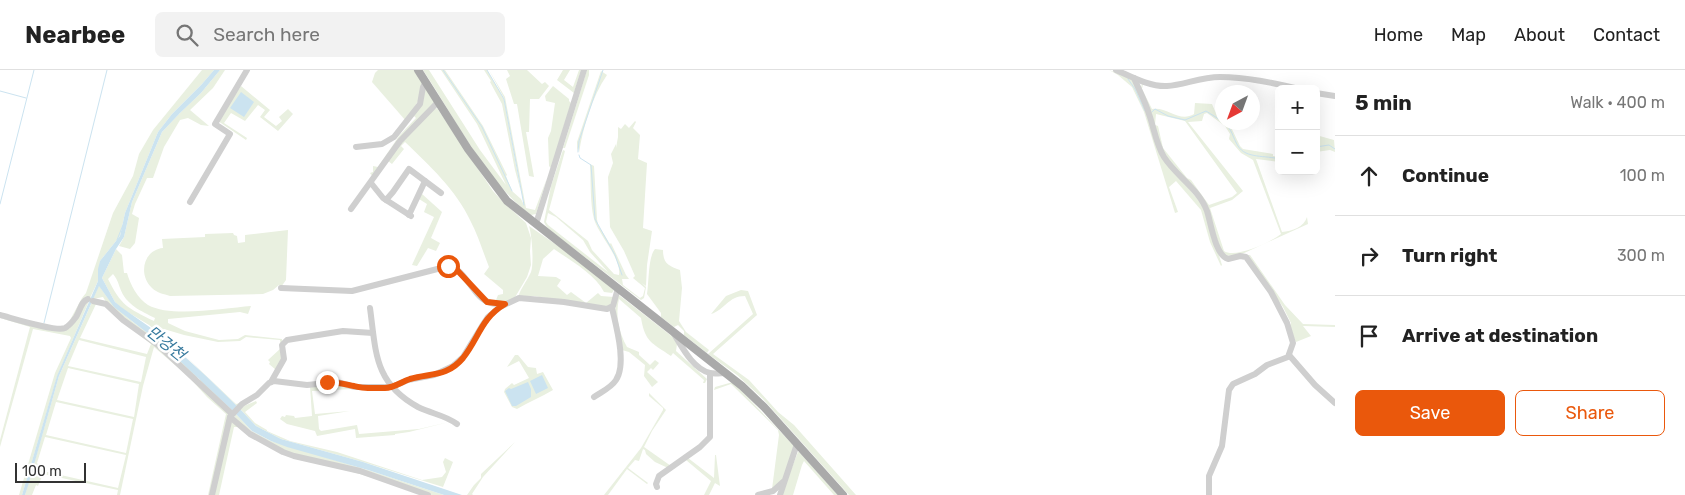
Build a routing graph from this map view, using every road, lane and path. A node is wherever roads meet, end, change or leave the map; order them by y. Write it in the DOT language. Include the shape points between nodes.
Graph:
graph roads {
  1 [pos="247,70"];
  2 [pos="418,70"];
  3 [pos="584,70"];
  4 [pos="1116,70"];
  5 [pos="1134,78"];
  6 [pos="426,82"];
  7 [pos="1283,85"];
  8 [pos="1320,94"];
  9 [pos="1335,96"];
  10 [pos="438,102"];
  11 [pos="356,148"];
  12 [pos="425,181"];
  13 [pos="370,183"];
  14 [pos="441,193"];
  15 [pos="386,200"];
  16 [pos="190,202"];
  17 [pos="351,209"];
  18 [pos="536,224"];
  19 [pos="281,288"];
  20 [pos="618,288"];
  21 [pos="505,304"];
  22 [pos="370,308"];
  23 [pos="612,308"];
  24 [pos="0,315"];
  25 [pos="672,330"];
  26 [pos="373,333"];
  27 [pos="1289,355"];
  28 [pos="710,373"];
  29 [pos="726,373"];
  30 [pos="271,382"];
  31 [pos="392,387"];
  32 [pos="594,397"];
  33 [pos="1335,403"];
  34 [pos="232,414"];
  35 [pos="457,424"];
  36 [pos="797,444"];
  37 [pos="786,477"];
  38 [pos="657,487"];
  39 [pos="212,495"];
  40 [pos="428,495"];
  41 [pos="758,495"];
  42 [pos="780,495"];
  43 [pos="843,495"];
  44 [pos="1209,495"];
  1 -- 16 [label="street" via="214,124 230,134"];
  2 -- 6 [label="main road"];
  3 -- 18 [label="street"];
  4 -- 5 [label="street"];
  5 -- 7 [label="street" via="1161,86 1220,77"];
  5 -- 27 [label="street" via="1159,149 1205,207 1221,255 1228,259 1246,257 1271,292 1292,339"];
  6 -- 10 [label="main road"];
  6 -- 11 [label="street" via="420,104 394,137 382,144"];
  8 -- 9 [label="street"];
  10 -- 13 [label="street" via="400,141"];
  10 -- 18 [label="main road" via="500,194"];
  12 -- 14 [label="street"];
  12 -- 15 [label="street" via="409,169"];
  12 -- 15 [label="street" via="410,216"];
  13 -- 15 [label="street"];
  13 -- 17 [label="street"];
  18 -- 20 [label="main road"];
  19 -- 21 [label="street" via="352,291 448,266 457,270 487,302"];
  20 -- 23 [label="street"];
  20 -- 25 [label="main road"];
  21 -- 23 [label="street" via="526,297"];
  21 -- 31 [label="street" via="488,317 464,357 454,366 434,376 408,380"];
  22 -- 26 [label="street"];
  23 -- 32 [label="street" via="620,370 613,384"];
  24 -- 34 [label="street" via="63,329 74,320 84,300 106,304 158,345"];
  25 -- 28 [label="street" via="688,357"];
  25 -- 29 [label="main road"];
  26 -- 30 [label="street" via="336,331 285,341 282,345 284,361"];
  26 -- 31 [label="street" via="378,362"];
  27 -- 33 [label="street"];
  27 -- 44 [label="street" via="1233,384 1229,390 1222,446 1209,476"];
  28 -- 29 [label="street"];
  28 -- 38 [label="street" via="710,437 658,476"];
  29 -- 36 [label="main road" via="760,402"];
  30 -- 31 [label="street" via="307,385 337,382 355,387"];
  30 -- 34 [label="street"];
  31 -- 35 [label="street" via="413,404"];
  34 -- 39 [label="street"];
  34 -- 40 [label="street" via="250,434 283,452 360,472"];
  36 -- 37 [label="street"];
  36 -- 43 [label="main road"];
  37 -- 41 [label="street" via="775,490"];
  37 -- 42 [label="street"];
}
